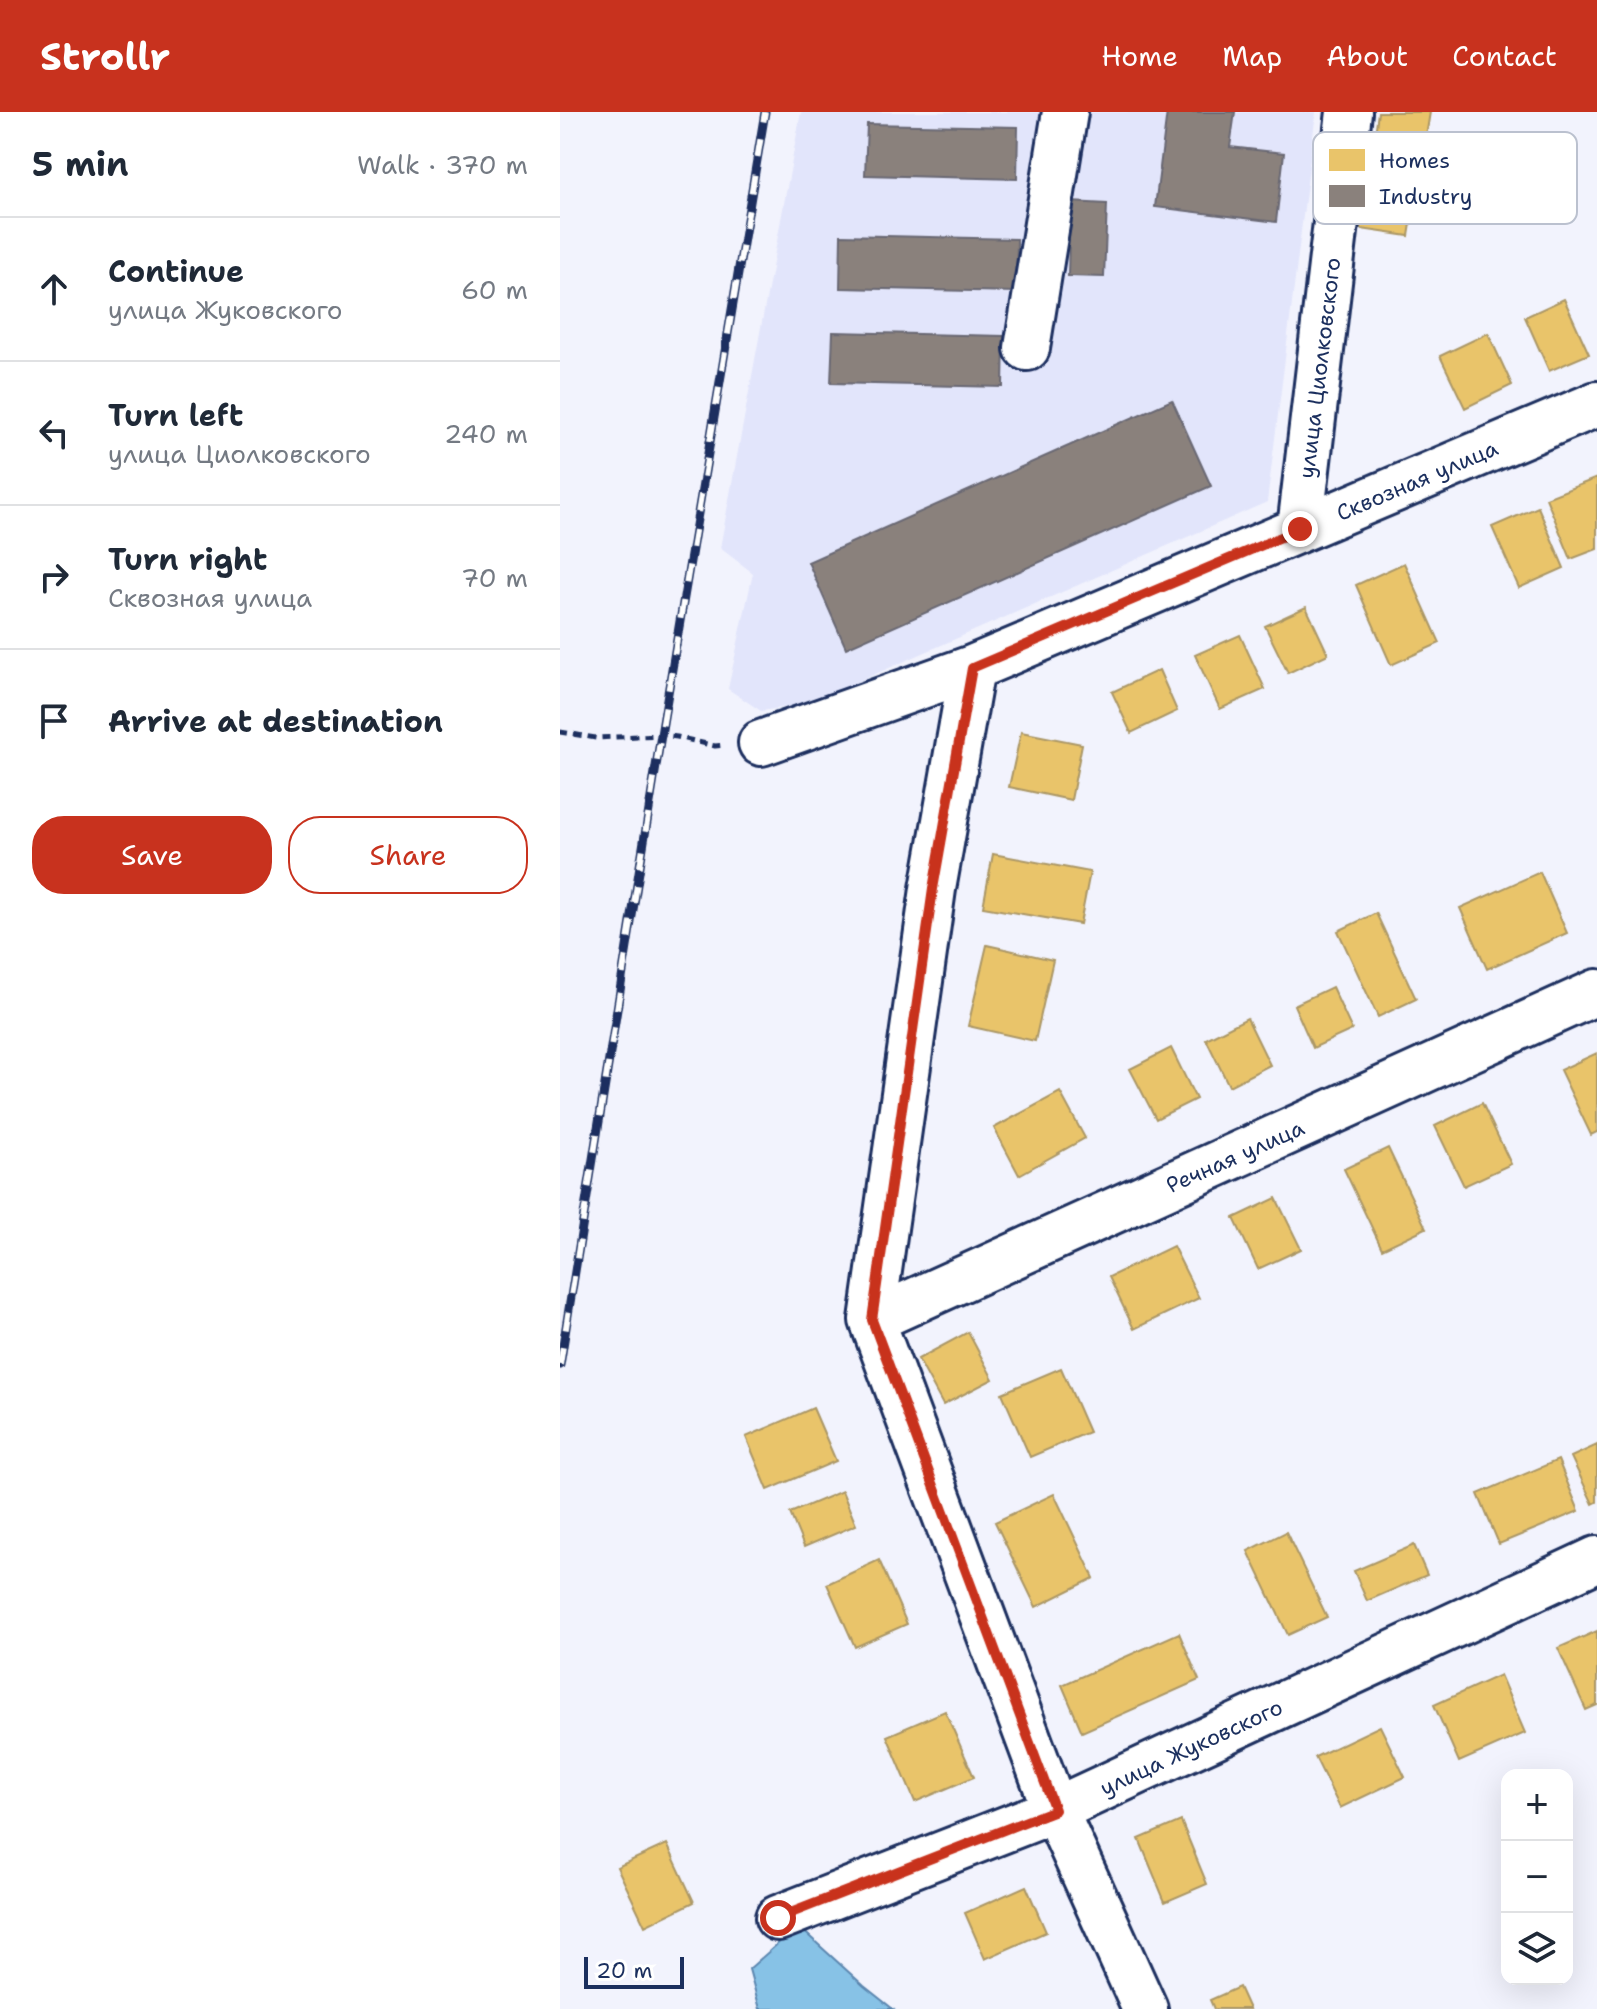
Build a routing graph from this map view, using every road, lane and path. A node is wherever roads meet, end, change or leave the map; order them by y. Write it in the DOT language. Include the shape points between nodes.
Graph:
graph roads {
  1 [pos="1065,112"];
  2 [pos="1349,112"];
  3 [pos="1347,132"];
  4 [pos="1336,224"];
  5 [pos="1027,348"];
  6 [pos="1597,404"];
  7 [pos="1300,529"];
  8 [pos="972,668"];
  9 [pos="560,732"];
  10 [pos="761,743"];
  11 [pos="1597,992"];
  12 [pos="872,1320"];
  13 [pos="1597,1559"];
  14 [pos="1055,1810"];
  15 [pos="778,1918"];
  16 [pos="1145,2009"];
  1 -- 5 [label="street"];
  2 -- 3 [label="street, улица Циолковского"];
  4 -- 7 [label="street, улица Циолковского"];
  6 -- 7 [label="street, Сквозная улица"];
  7 -- 8 [label="street, Сквозная улица"];
  8 -- 10 [label="street, Сквозная улица"];
  8 -- 12 [label="street" via="933,889"];
  9 -- 10 [label="path" via="596,738 661,735 715,746"];
  11 -- 12 [label="street, Речная улица"];
  12 -- 14 [label="street"];
  13 -- 14 [label="street, улица Жуковского"];
  14 -- 15 [label="street, улица Жуковского"];
  14 -- 16 [label="street"];
}
